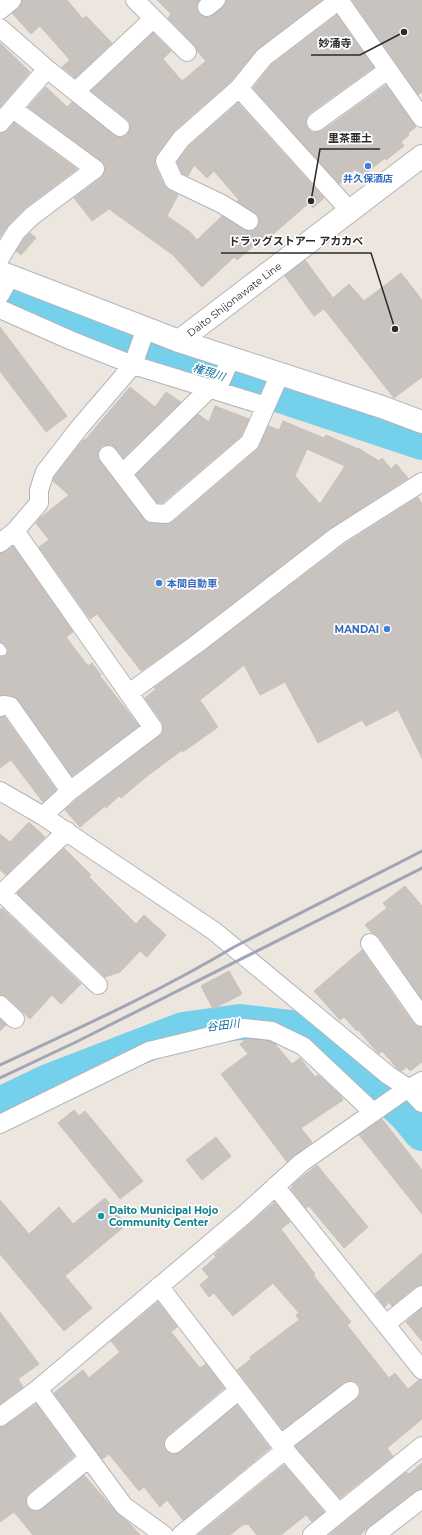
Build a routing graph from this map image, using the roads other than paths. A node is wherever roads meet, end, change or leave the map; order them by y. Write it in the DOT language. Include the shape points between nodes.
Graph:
graph roads {
  1 [pos="12,0"];
  2 [pos="135,0"];
  3 [pos="339,0"];
  4 [pos="0,10"];
  5 [pos="153,19"];
  6 [pos="0,28"];
  7 [pos="187,52"];
  8 [pos="47,69"];
  9 [pos="388,70"];
  10 [pos="239,88"];
  11 [pos="76,91"];
  12 [pos="13,109"];
  13 [pos="422,118"];
  14 [pos="316,122"];
  15 [pos="0,123"];
  16 [pos="120,127"];
  17 [pos="422,156"];
  18 [pos="350,211"];
  19 [pos="249,221"];
  20 [pos="0,258"];
  21 [pos="5,281"];
  22 [pos="0,310"];
  23 [pos="144,333"];
  24 [pos="179,341"];
  25 [pos="231,359"];
  26 [pos="133,362"];
  27 [pos="279,375"];
  28 [pos="215,389"];
  29 [pos="266,405"];
  30 [pos="422,422"];
  31 [pos="108,455"];
  32 [pos="122,474"];
  33 [pos="422,482"];
  34 [pos="15,532"];
  35 [pos="0,543"];
  36 [pos="129,693"];
  37 [pos="0,707"];
  38 [pos="0,791"];
  39 [pos="70,791"];
  40 [pos="43,816"];
  41 [pos="67,831"];
  42 [pos="1,893"];
  43 [pos="370,943"];
  44 [pos="98,985"];
  45 [pos="0,1005"];
  46 [pos="422,1017"];
  47 [pos="15,1019"];
  48 [pos="410,1087"];
  49 [pos="422,1103"];
  50 [pos="379,1108"];
  51 [pos="0,1124"];
  52 [pos="275,1186"];
  53 [pos="159,1286"];
  54 [pos="422,1295"];
  55 [pos="386,1324"];
  56 [pos="421,1365"];
  57 [pos="38,1389"];
  58 [pos="239,1390"];
  59 [pos="350,1391"];
  60 [pos="0,1417"];
  61 [pos="174,1444"];
  62 [pos="422,1446"];
  63 [pos="283,1447"];
  64 [pos="89,1458"];
  65 [pos="422,1499"];
  66 [pos="36,1501"];
  67 [pos="339,1513"];
  68 [pos="144,1530"];
  69 [pos="164,1535"];
  70 [pos="181,1535"];
  71 [pos="312,1535"];
  72 [pos="375,1535"];
  1 -- 4 [label="street"];
  2 -- 5 [label="street"];
  3 -- 9 [label="street"];
  3 -- 10 [label="street" via="264,57"];
  5 -- 7 [label="street"];
  5 -- 11 [label="street"];
  6 -- 8 [label="street"];
  8 -- 11 [label="street"];
  8 -- 12 [label="street"];
  9 -- 13 [label="street"];
  9 -- 14 [label="street"];
  10 -- 18 [label="street"];
  10 -- 19 [label="street" via="181,139 165,161 174,181 222,204"];
  11 -- 16 [label="street"];
  12 -- 15 [label="street"];
  12 -- 20 [label="street" via="95,169 32,216 16,232"];
  17 -- 18 [label="main road, Daito Shijonawate Line"];
  18 -- 24 [label="main road, Daito Shijonawate Line"];
  21 -- 23 [label="main road, Daito Shijonawate Line"];
  22 -- 26 [label="street" via="70,340"];
  23 -- 24 [label="main road, Daito Shijonawate Line"];
  23 -- 26 [label="street"];
  24 -- 25 [label="main road"];
  25 -- 27 [label="main road"];
  25 -- 28 [label="street"];
  26 -- 28 [label="street"];
  26 -- 34 [label="street" via="45,472 39,490 39,503"];
  27 -- 29 [label="street"];
  27 -- 30 [label="main road"];
  28 -- 29 [label="street"];
  28 -- 32 [label="street"];
  29 -- 32 [label="street" via="250,442 166,514 152,513"];
  31 -- 32 [label="street"];
  33 -- 36 [label="street" via="337,536"];
  34 -- 35 [label="street"];
  34 -- 36 [label="street"];
  36 -- 39 [label="street" via="153,728"];
  37 -- 39 [label="street" via="10,706"];
  38 -- 40 [label="street"];
  39 -- 40 [label="street"];
  40 -- 41 [label="street"];
  41 -- 42 [label="street"];
  41 -- 48 [label="street" via="214,931 388,1075"];
  42 -- 44 [label="street"];
  43 -- 46 [label="street"];
  45 -- 47 [label="street"];
  48 -- 49 [label="street"];
  48 -- 50 [label="street"];
  50 -- 51 [label="street" via="303,1046 272,1031 244,1028 149,1051"];
  50 -- 52 [label="street" via="300,1163"];
  52 -- 53 [label="street"];
  52 -- 55 [label="street"];
  53 -- 57 [label="street"];
  53 -- 58 [label="street"];
  54 -- 55 [label="street"];
  55 -- 56 [label="street"];
  57 -- 60 [label="street"];
  57 -- 64 [label="street"];
  58 -- 61 [label="street"];
  58 -- 63 [label="street"];
  59 -- 63 [label="street"];
  62 -- 67 [label="street"];
  63 -- 67 [label="street"];
  63 -- 70 [label="street"];
  64 -- 66 [label="street"];
  64 -- 68 [label="street"];
  65 -- 72 [label="street"];
  67 -- 71 [label="street"];
  68 -- 69 [label="street"];
}
